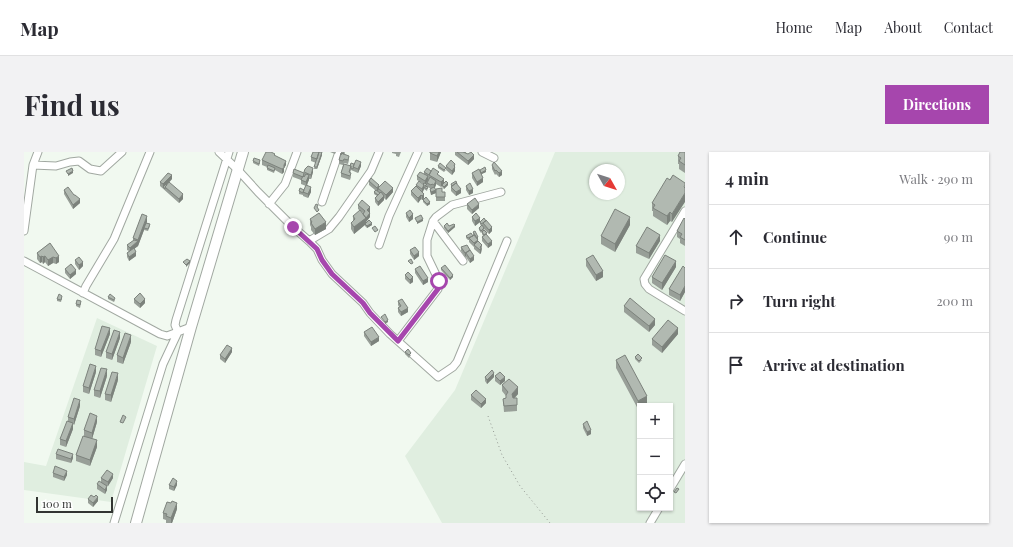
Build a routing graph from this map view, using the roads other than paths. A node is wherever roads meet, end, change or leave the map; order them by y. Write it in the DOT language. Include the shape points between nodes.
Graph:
graph roads {
  1 [pos="38,152"];
  2 [pos="122,152"];
  3 [pos="150,152"];
  4 [pos="219,152"];
  5 [pos="243,152"];
  6 [pos="297,152"];
  7 [pos="339,152"];
  8 [pos="378,152"];
  9 [pos="418,152"];
  10 [pos="482,152"];
  11 [pos="228,155"];
  12 [pos="494,158"];
  13 [pos="33,165"];
  14 [pos="238,170"];
  15 [pos="501,192"];
  16 [pos="322,202"];
  17 [pos="269,204"];
  18 [pos="685,211"];
  19 [pos="433,221"];
  20 [pos="24,231"];
  21 [pos="309,241"];
  22 [pos="507,241"];
  23 [pos="379,245"];
  24 [pos="24,261"];
  25 [pos="463,261"];
  26 [pos="83,293"];
  27 [pos="685,311"];
  28 [pos="191,327"];
  29 [pos="178,332"];
  30 [pos="398,341"];
  31 [pos="685,464"];
  32 [pos="673,484"];
  33 [pos="657,511"];
  34 [pos="114,523"];
  35 [pos="136,523"];
  36 [pos="650,523"];
  1 -- 13 [label="street"];
  2 -- 13 [label="street" via="100,171 90,169 79,161 56,166"];
  3 -- 26 [label="street" via="114,239"];
  4 -- 11 [label="street"];
  5 -- 14 [label="highway"];
  6 -- 17 [label="street" via="285,184"];
  7 -- 16 [label="street"];
  8 -- 21 [label="street" via="371,171 339,217 329,229"];
  9 -- 23 [label="street"];
  10 -- 12 [label="street"];
  11 -- 14 [label="street"];
  11 -- 29 [label="street" via="176,320"];
  13 -- 20 [label="street"];
  14 -- 17 [label="street"];
  14 -- 28 [label="highway"];
  15 -- 19 [label="street" via="452,205"];
  17 -- 21 [label="street"];
  18 -- 27 [label="street" via="644,279 649,289"];
  19 -- 25 [label="street"];
  19 -- 30 [label="street" via="427,240 427,256 439,281 438,289"];
  21 -- 30 [label="street" via="332,274"];
  22 -- 30 [label="street" via="453,367 438,377"];
  24 -- 26 [label="street"];
  26 -- 29 [label="street" via="160,334 167,336"];
  28 -- 29 [label="street"];
  28 -- 35 [label="highway"];
  29 -- 34 [label="street" via="163,364"];
  31 -- 32 [label="street"];
  33 -- 36 [label="street"];
}
